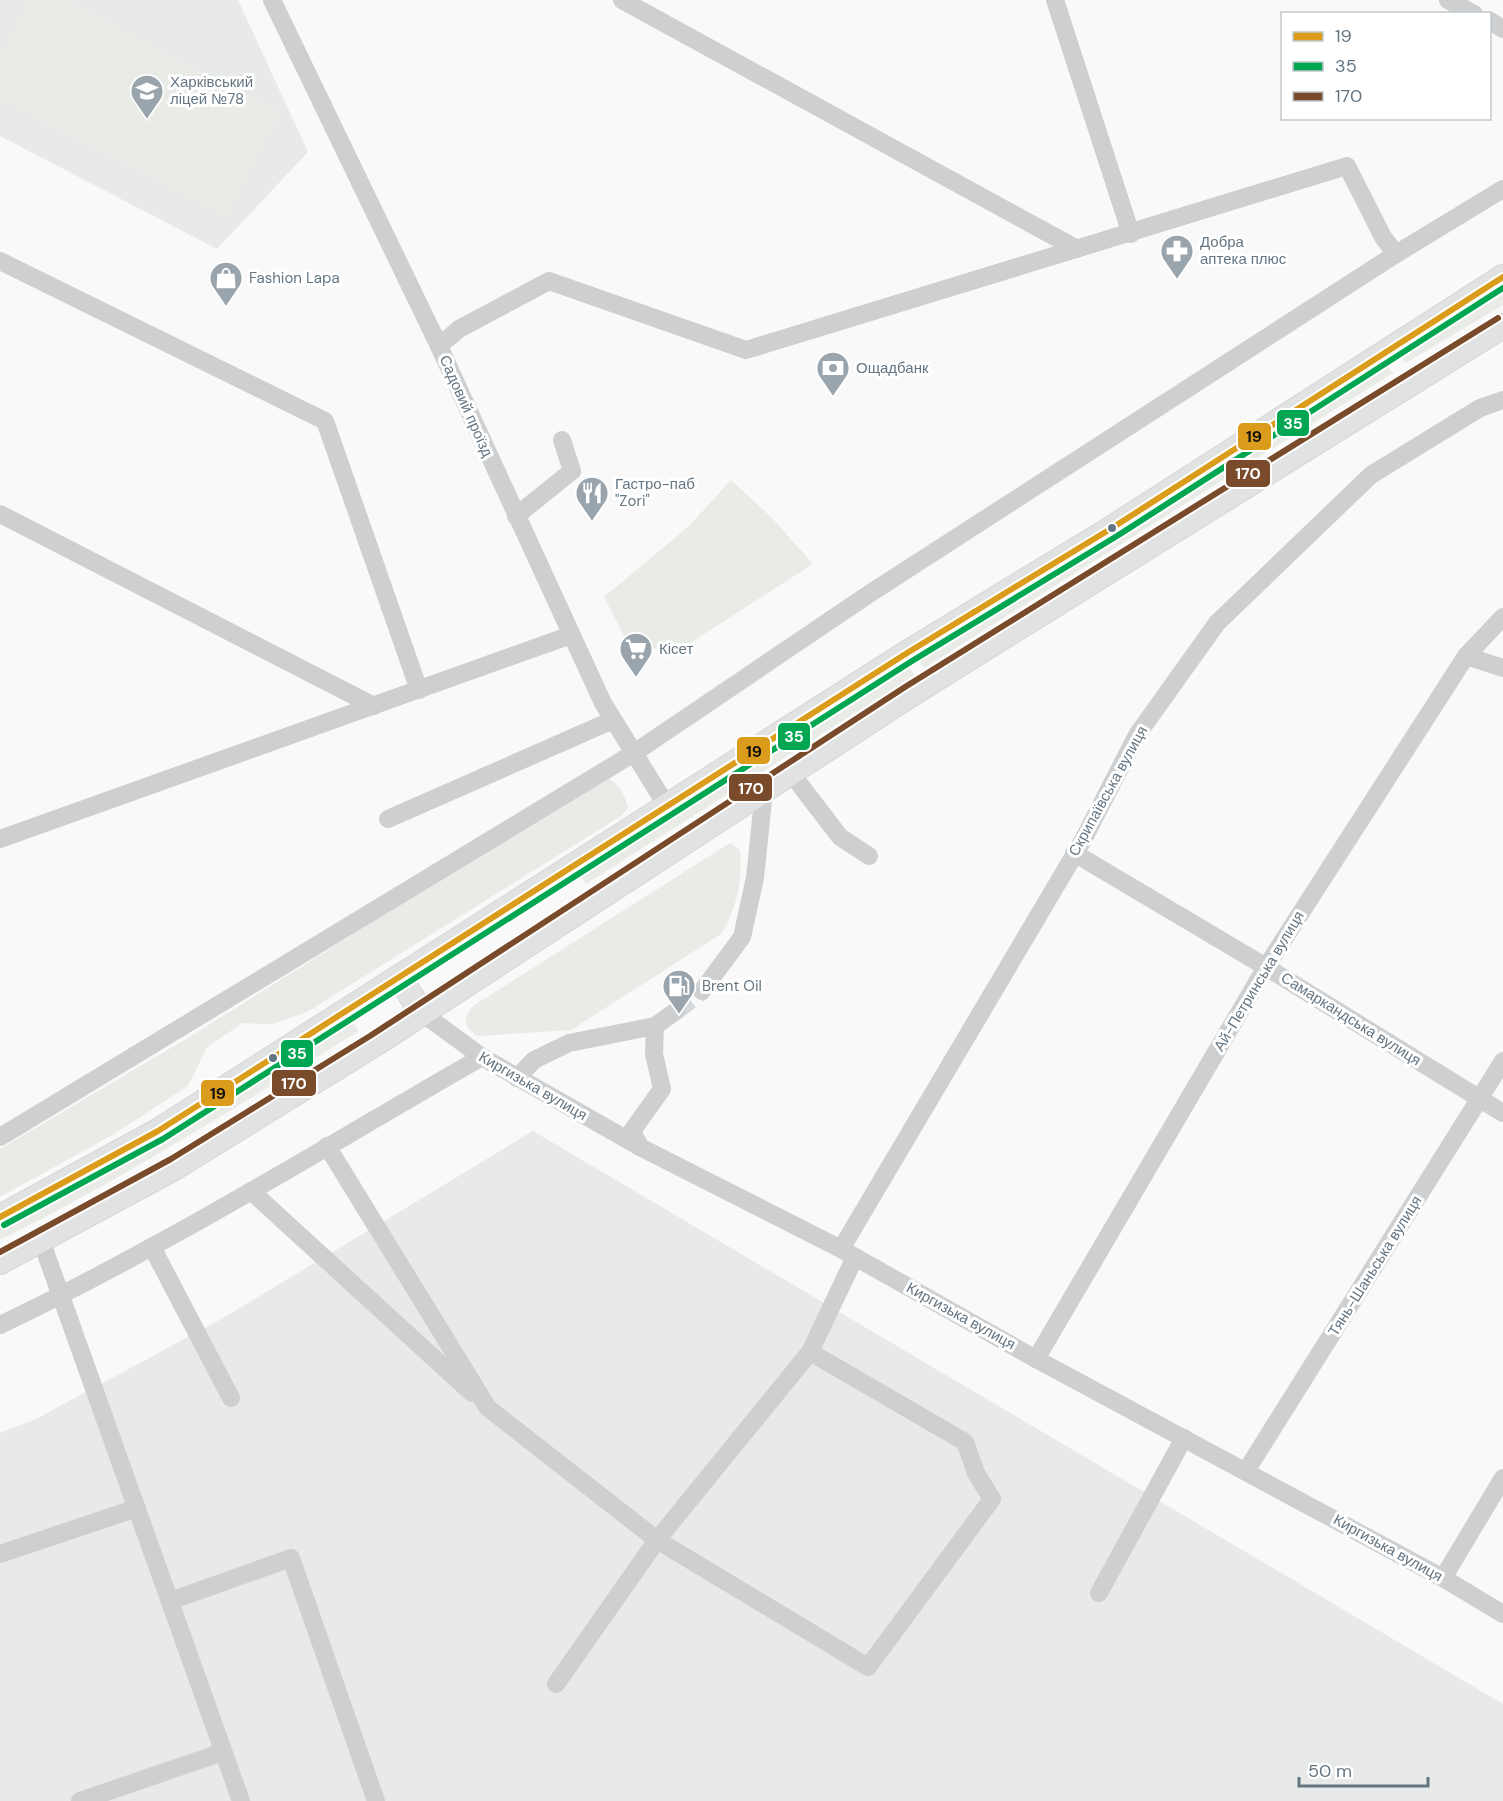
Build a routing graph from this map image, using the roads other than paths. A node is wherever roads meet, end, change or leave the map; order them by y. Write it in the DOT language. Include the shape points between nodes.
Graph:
graph roads {
  1 [pos="272,0"];
  2 [pos="622,0"];
  3 [pos="1056,0"];
  4 [pos="1448,0"];
  5 [pos="1470,12"];
  6 [pos="1503,189"];
  7 [pos="1131,234"];
  8 [pos="1077,249"];
  9 [pos="1396,254"];
  10 [pos="0,261"];
  11 [pos="1503,277"];
  12 [pos="1503,326"];
  13 [pos="439,346"];
  14 [pos="1503,400"];
  15 [pos="562,440"];
  16 [pos="0,514"];
  17 [pos="516,516"];
  18 [pos="1503,617"];
  19 [pos="571,635"];
  20 [pos="1466,656"];
  21 [pos="1503,668"];
  22 [pos="419,690"];
  23 [pos="374,706"];
  24 [pos="613,720"];
  25 [pos="634,753"];
  26 [pos="790,773"];
  27 [pos="764,790"];
  28 [pos="668,808"];
  29 [pos="388,819"];
  30 [pos="0,839"];
  31 [pos="1074,853"];
  32 [pos="868,856"];
  33 [pos="560,875"];
  34 [pos="582,907"];
  35 [pos="1266,967"];
  36 [pos="399,977"];
  37 [pos="702,991"];
  38 [pos="676,1011"];
  39 [pos="422,1013"];
  40 [pos="655,1026"];
  41 [pos="482,1057"];
  42 [pos="1503,1061"];
  43 [pos="517,1078"];
  44 [pos="1481,1099"];
  45 [pos="1503,1113"];
  46 [pos="0,1137"];
  47 [pos="327,1146"];
  48 [pos="640,1147"];
  49 [pos="251,1191"];
  50 [pos="0,1217"];
  51 [pos="41,1240"];
  52 [pos="152,1247"];
  53 [pos="848,1253"];
  54 [pos="0,1262"];
  55 [pos="61,1296"];
  56 [pos="0,1325"];
  57 [pos="810,1352"];
  58 [pos="1036,1359"];
  59 [pos="231,1398"];
  60 [pos="488,1408"];
  61 [pos="1184,1438"];
  62 [pos="1246,1471"];
  63 [pos="1503,1478"];
  64 [pos="137,1508"];
  65 [pos="657,1540"];
  66 [pos="0,1554"];
  67 [pos="1443,1578"];
  68 [pos="1099,1593"];
  69 [pos="170,1601"];
  70 [pos="1503,1614"];
  71 [pos="556,1684"];
  72 [pos="223,1752"];
  73 [pos="80,1801"];
  74 [pos="241,1801"];
  75 [pos="376,1801"];
  1 -- 13 [label="street, Садовий проїзд"];
  2 -- 8 [label="street"];
  3 -- 7 [label="street"];
  4 -- 5 [label="street"];
  6 -- 9 [label="street"];
  7 -- 8 [label="street"];
  7 -- 9 [label="street" via="1347,166 1383,237"];
  8 -- 13 [label="street" via="746,350 549,281 459,329"];
  9 -- 25 [label="street" via="869,594"];
  10 -- 22 [label="street" via="325,421"];
  11 -- 28 [label="main road"];
  12 -- 26 [label="main road"];
  13 -- 17 [label="street, Садовий проїзд"];
  14 -- 31 [label="street, Скрипаївська вулиця" via="1479,408 1371,474 1217,622 1137,735"];
  15 -- 17 [label="street" via="572,471"];
  16 -- 23 [label="street"];
  17 -- 19 [label="street, Садовий проїзд"];
  18 -- 20 [label="street, Ай-Петринська вулиця"];
  19 -- 22 [label="street"];
  19 -- 24 [label="street, Садовий проїзд"];
  20 -- 21 [label="street"];
  20 -- 35 [label="street, Ай-Петринська вулиця"];
  22 -- 23 [label="street"];
  23 -- 30 [label="street"];
  24 -- 25 [label="street, Садовий проїзд"];
  24 -- 29 [label="street"];
  25 -- 28 [label="street, Садовий проїзд"];
  25 -- 46 [label="street"];
  26 -- 27 [label="main road"];
  26 -- 32 [label="street" via="840,837"];
  27 -- 34 [label="main road"];
  27 -- 37 [label="street" via="755,878 742,937"];
  28 -- 33 [label="main road"];
  31 -- 35 [label="street, Самаркандська вулиця"];
  31 -- 53 [label="street, Скрипаївська вулиця"];
  33 -- 34 [label="main road"];
  33 -- 36 [label="main road"];
  34 -- 39 [label="main road"];
  35 -- 44 [label="street, Самаркандська вулиця"];
  35 -- 58 [label="street, Ай-Петринська вулиця"];
  36 -- 39 [label="main road"];
  36 -- 50 [label="main road" via="158,1131"];
  38 -- 40 [label="street"];
  39 -- 41 [label="street, Киргизька вулиця"];
  39 -- 51 [label="main road" via="176,1167"];
  40 -- 43 [label="street" via="569,1043 534,1060"];
  40 -- 48 [label="street" via="654,1054 662,1089 632,1131"];
  41 -- 43 [label="street, Киргизька вулиця"];
  41 -- 47 [label="street"];
  42 -- 44 [label="street, Тянь-Шаньська вулиця"];
  43 -- 48 [label="street, Киргизька вулиця"];
  44 -- 45 [label="street, Самаркандська вулиця"];
  44 -- 62 [label="street, Тянь-Шаньська вулиця"];
  47 -- 49 [label="street"];
  47 -- 60 [label="street"];
  48 -- 53 [label="street, Киргизька вулиця"];
  49 -- 52 [label="street"];
  49 -- 60 [label="street"];
  51 -- 54 [label="main road"];
  51 -- 55 [label="street"];
  52 -- 55 [label="street"];
  52 -- 59 [label="street"];
  53 -- 57 [label="street, Скрипаївська вулиця"];
  53 -- 58 [label="street, Киргизька вулиця"];
  55 -- 56 [label="street"];
  55 -- 64 [label="street"];
  57 -- 65 [label="street, Скрипаївська вулиця"];
  57 -- 65 [label="street" via="965,1442 976,1473 992,1499 868,1667"];
  58 -- 61 [label="street, Киргизька вулиця"];
  60 -- 65 [label="street"];
  61 -- 62 [label="street, Киргизька вулиця"];
  61 -- 68 [label="street"];
  62 -- 67 [label="street, Киргизька вулиця"];
  63 -- 67 [label="street"];
  64 -- 66 [label="street"];
  64 -- 69 [label="street"];
  65 -- 71 [label="street, Скрипаївська вулиця"];
  67 -- 70 [label="street, Киргизька вулиця"];
  69 -- 72 [label="street"];
  69 -- 75 [label="street" via="291,1558"];
  72 -- 73 [label="street"];
  72 -- 74 [label="street"];
}
